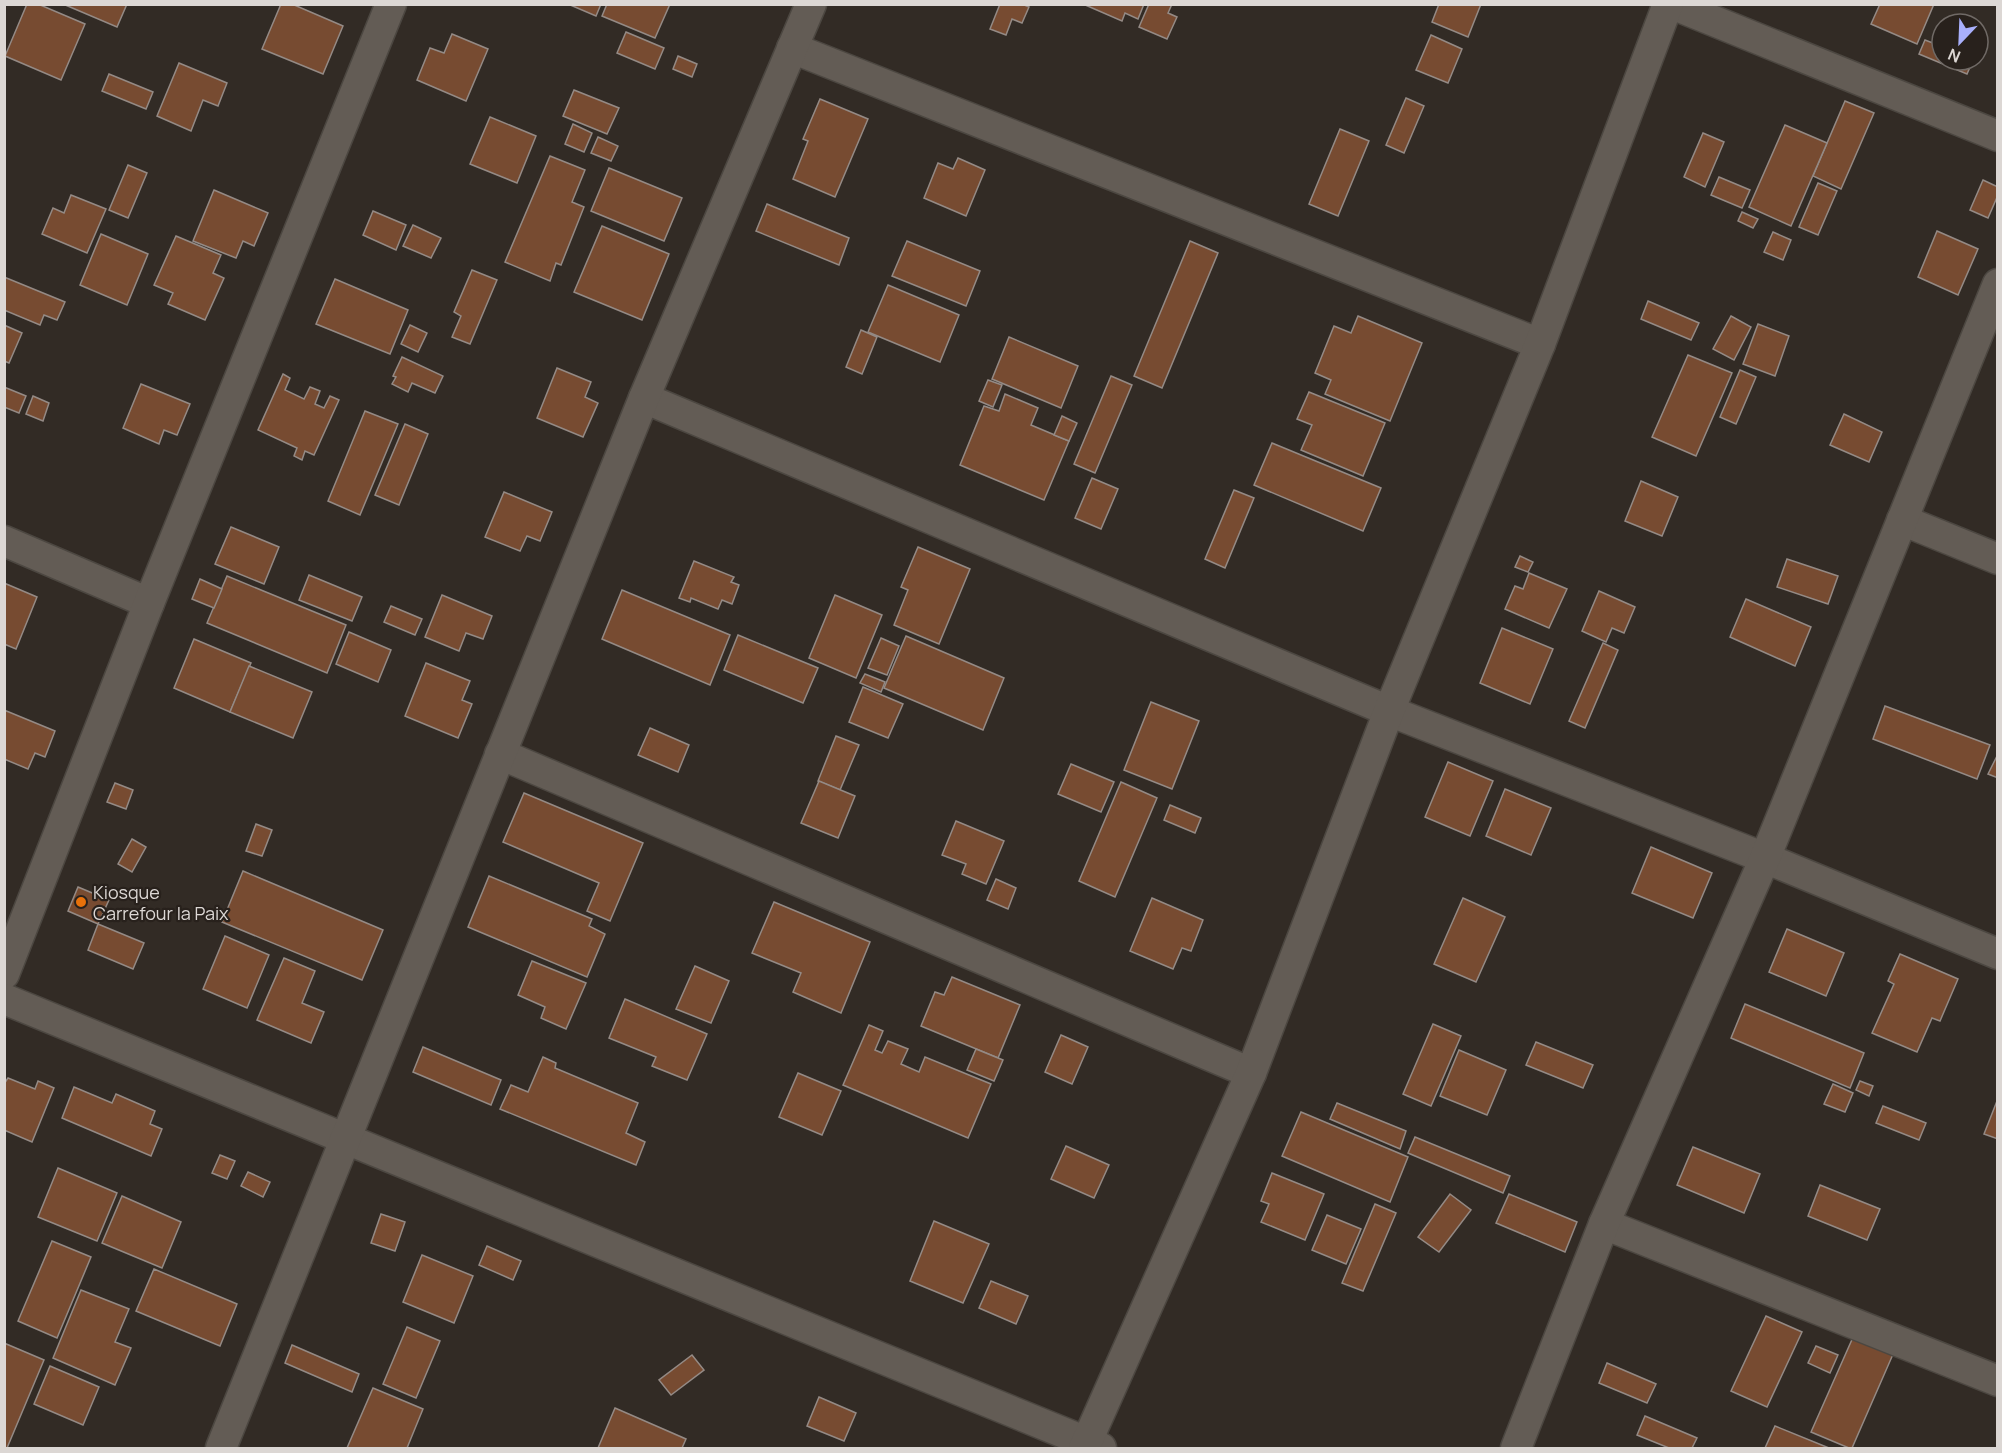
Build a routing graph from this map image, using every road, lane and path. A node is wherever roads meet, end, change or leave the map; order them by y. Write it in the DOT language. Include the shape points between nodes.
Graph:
graph roads {
  1 [pos="392,4"];
  2 [pos="811,4"];
  3 [pos="1670,4"];
  4 [pos="792,48"];
  5 [pos="1998,136"];
  6 [pos="1998,284"];
  7 [pos="1540,344"];
  8 [pos="644,398"];
  9 [pos="1902,520"];
  10 [pos="4,541"];
  11 [pos="1998,558"];
  12 [pos="148,603"];
  13 [pos="1389,711"];
  14 [pos="500,754"];
  15 [pos="1764,858"];
  16 [pos="1998,954"];
  17 [pos="4,974"];
  18 [pos="4,999"];
  19 [pos="1251,1073"];
  20 [pos="345,1138"];
  21 [pos="1604,1224"];
  22 [pos="1998,1381"];
  23 [pos="1091,1447"];
  24 [pos="220,1449"];
  25 [pos="1516,1449"];
  1 -- 12 [label="street"];
  2 -- 4 [label="street"];
  3 -- 5 [label="street"];
  3 -- 7 [label="street"];
  4 -- 7 [label="street"];
  4 -- 8 [label="street"];
  6 -- 9 [label="street"];
  7 -- 13 [label="street"];
  8 -- 13 [label="street"];
  8 -- 14 [label="street"];
  9 -- 11 [label="street"];
  9 -- 15 [label="street"];
  10 -- 12 [label="street"];
  12 -- 17 [label="street"];
  13 -- 15 [label="street"];
  13 -- 19 [label="street"];
  14 -- 19 [label="street"];
  14 -- 20 [label="street"];
  15 -- 16 [label="street"];
  15 -- 21 [label="street"];
  18 -- 20 [label="street"];
  19 -- 23 [label="street"];
  20 -- 23 [label="street"];
  20 -- 24 [label="street"];
  21 -- 22 [label="street"];
  21 -- 25 [label="street"];
}
